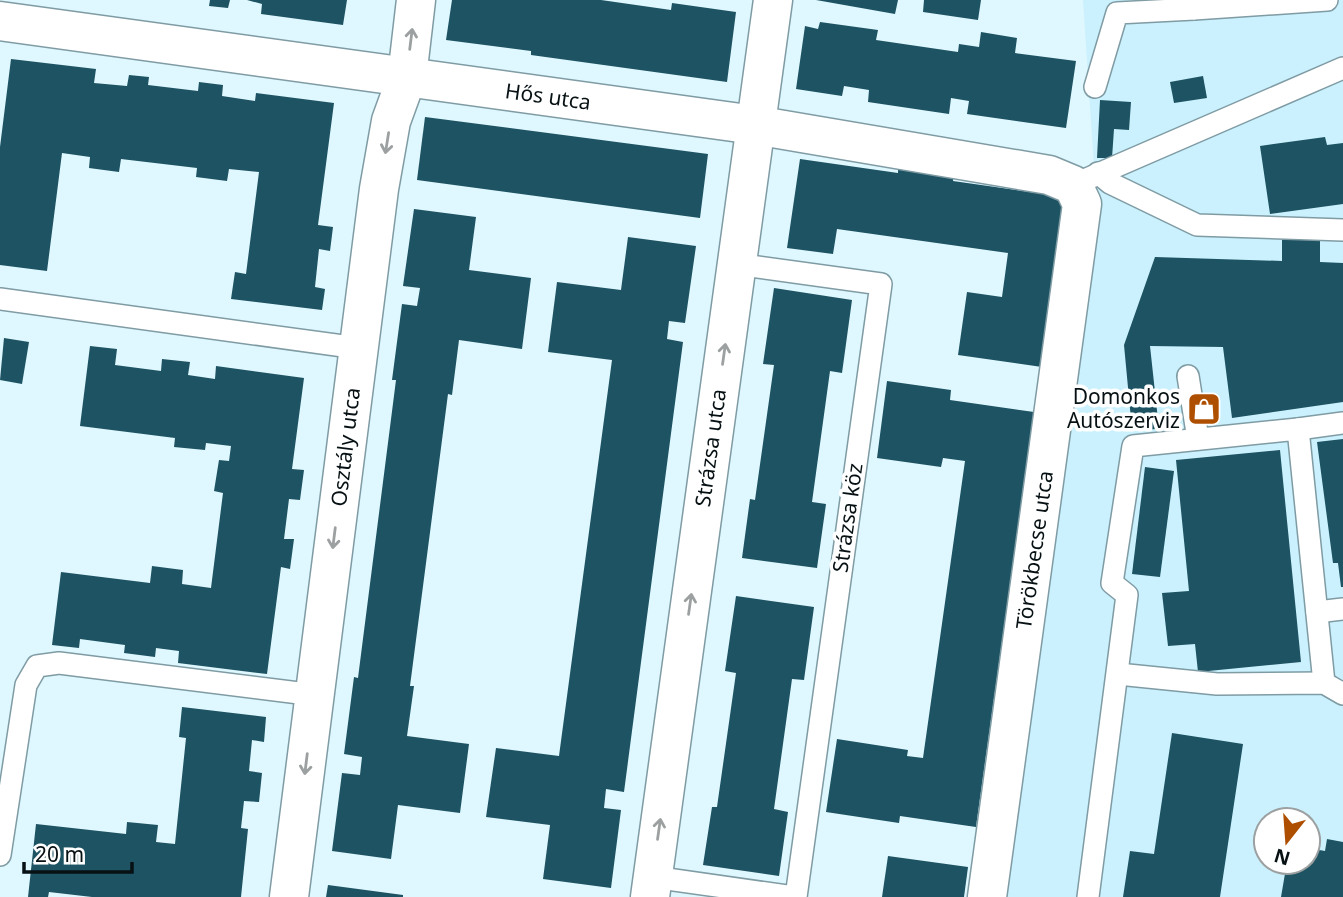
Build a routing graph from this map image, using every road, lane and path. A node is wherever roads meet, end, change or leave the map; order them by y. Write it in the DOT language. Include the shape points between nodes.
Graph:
graph roads {
  1 [pos="416,0"];
  2 [pos="772,0"];
  3 [pos="1329,0"];
  4 [pos="1193,4"];
  5 [pos="1117,7"];
  6 [pos="0,21"];
  7 [pos="1343,68"];
  8 [pos="407,78"];
  9 [pos="1095,87"];
  10 [pos="755,125"];
  11 [pos="1084,187"];
  12 [pos="1343,230"];
  13 [pos="736,264"];
  14 [pos="0,299"];
  15 [pos="358,348"];
  16 [pos="1188,376"];
  17 [pos="1343,423"];
  18 [pos="1297,429"];
  19 [pos="1198,439"];
  20 [pos="1343,609"];
  21 [pos="1317,612"];
  22 [pos="1118,674"];
  23 [pos="1324,683"];
  24 [pos="1343,694"];
  25 [pos="315,695"];
  26 [pos="0,855"];
  27 [pos="652,887"];
  28 [pos="289,897"];
  29 [pos="795,897"];
  30 [pos="987,897"];
  31 [pos="1088,897"];
  8 -- 1 [label="street, Osztály utca, one-way"];
  2 -- 10 [label="street, Strázsa utca"];
  3 -- 4 [label="lane"];
  4 -- 5 [label="lane"];
  5 -- 9 [label="lane"];
  6 -- 8 [label="street, Hős utca"];
  7 -- 11 [label="lane"];
  8 -- 10 [label="street, Hős utca"];
  8 -- 15 [label="street, Osztály utca, one-way" via="391,121"];
  10 -- 11 [label="street, Hős utca" via="1049,175"];
  10 -- 13 [label="street, Strázsa utca"];
  11 -- 12 [label="lane" via="1110,183 1197,225"];
  11 -- 30 [label="street, Törökbecse utca"];
  27 -- 13 [label="street, Strázsa utca, one-way"];
  13 -- 29 [label="lane, Strázsa köz" via="881,284"];
  14 -- 15 [label="lane"];
  15 -- 25 [label="street, Osztály utca, one-way"];
  16 -- 19 [label="lane"];
  17 -- 18 [label="lane"];
  18 -- 19 [label="lane"];
  18 -- 21 [label="lane"];
  19 -- 22 [label="lane" via="1133,446 1112,583 1128,595"];
  20 -- 21 [label="lane"];
  21 -- 23 [label="lane"];
  22 -- 23 [label="lane" via="1217,684"];
  22 -- 31 [label="lane"];
  23 -- 24 [label="lane"];
  25 -- 26 [label="lane" via="59,663 37,666 26,685"];
  25 -- 28 [label="street, Osztály utca, one-way"];
  27 -- 29 [label="lane, Strázsa köz"];
}
